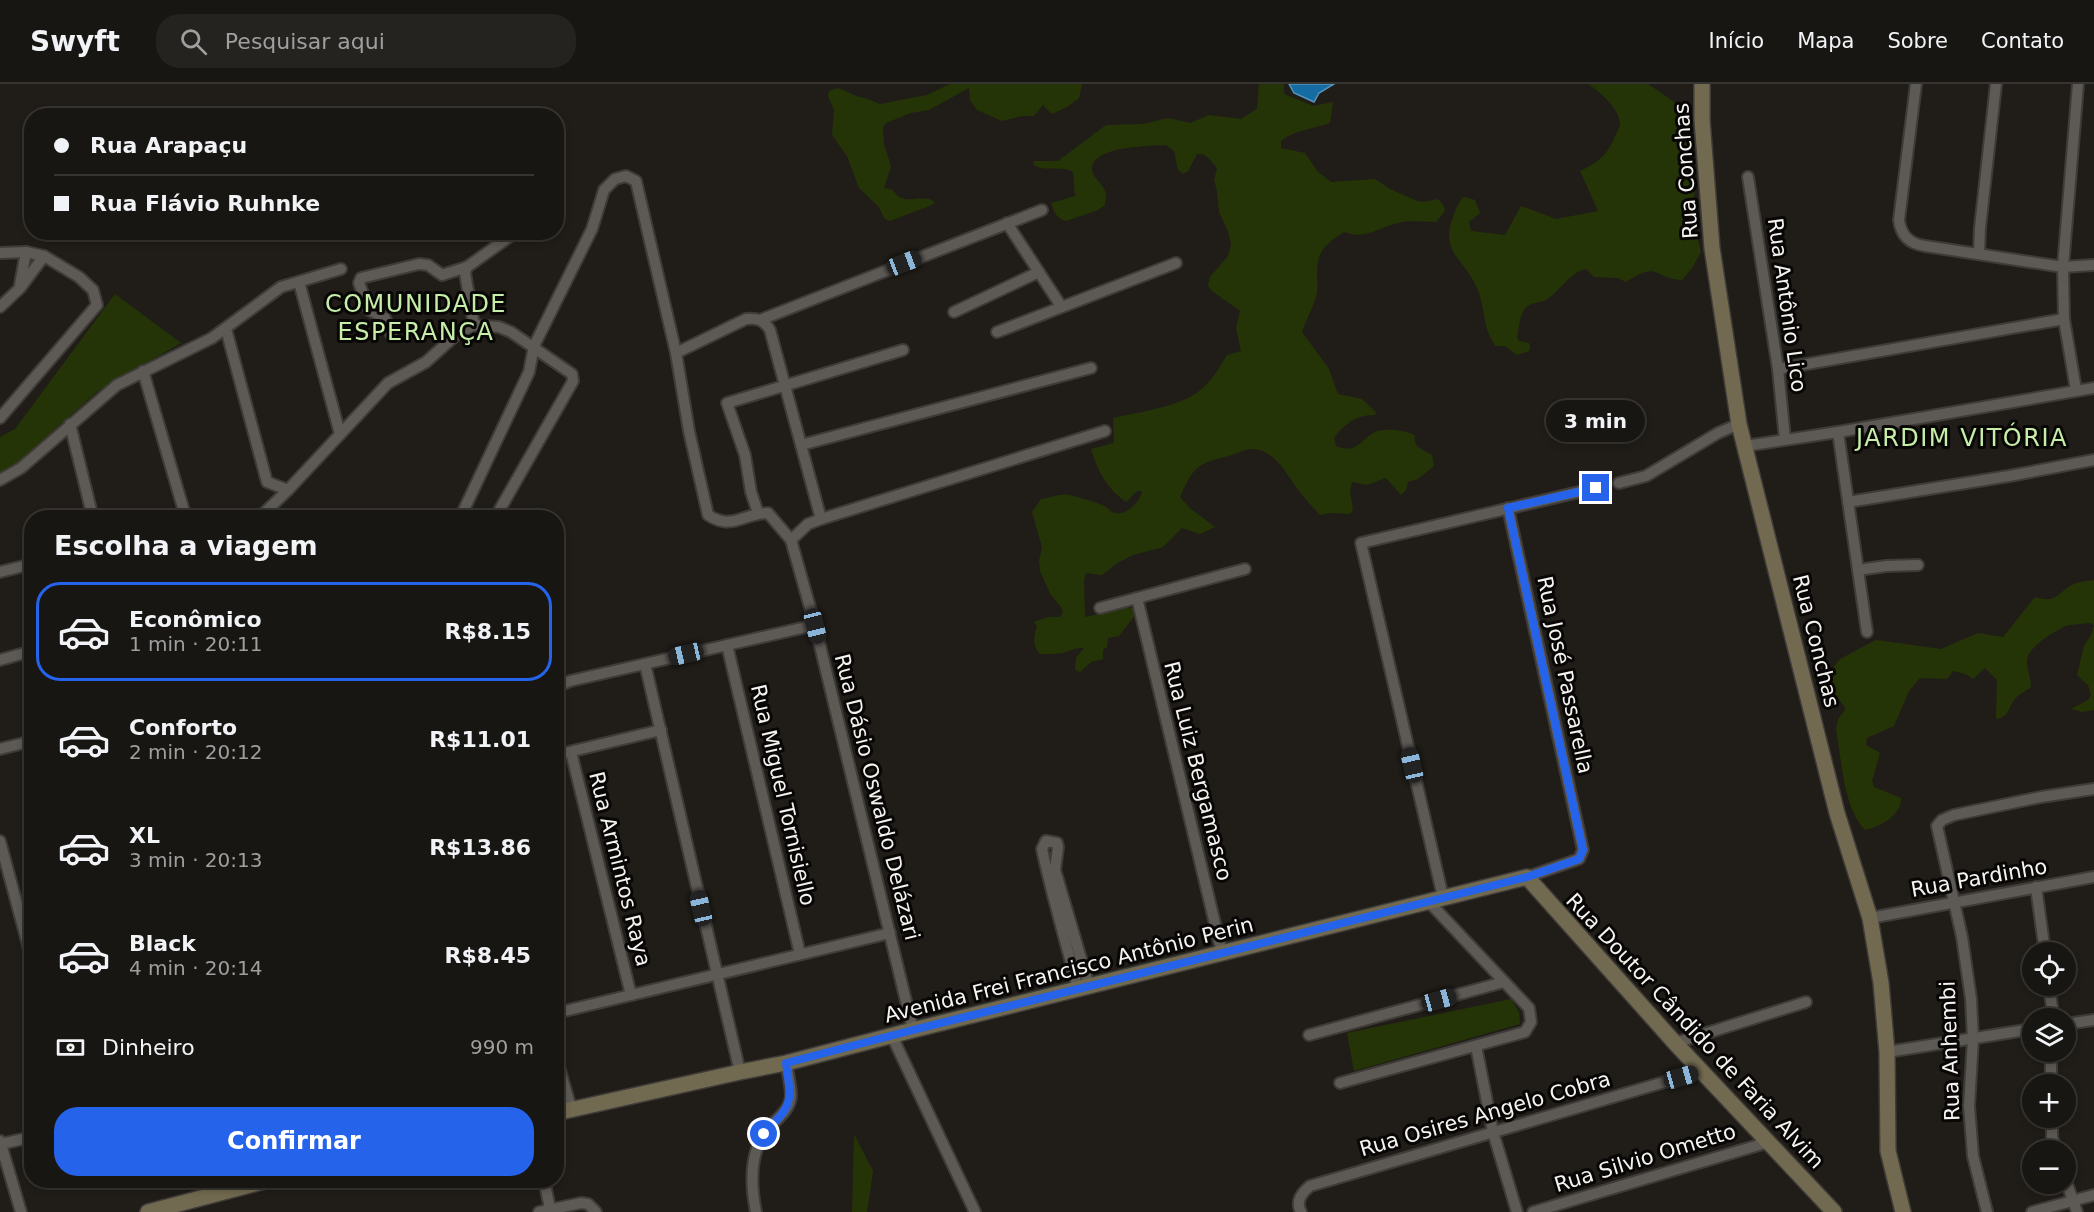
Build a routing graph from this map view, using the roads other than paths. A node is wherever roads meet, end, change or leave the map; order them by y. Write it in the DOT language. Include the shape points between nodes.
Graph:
graph roads {
  1 [pos="1702,84"];
  2 [pos="1916,84"];
  3 [pos="1995,84"];
  4 [pos="2078,84"];
  5 [pos="1748,177"];
  6 [pos="1042,210"];
  7 [pos="1007,223"];
  8 [pos="505,240"];
  9 [pos="26,252"];
  10 [pos="0,253"];
  11 [pos="1979,254"];
  12 [pos="45,256"];
  13 [pos="1176,263"];
  14 [pos="2094,266"];
  15 [pos="467,267"];
  16 [pos="2063,267"];
  17 [pos="341,269"];
  18 [pos="1039,272"];
  19 [pos="299,282"];
  20 [pos="20,288"];
  21 [pos="1060,306"];
  22 [pos="0,308"];
  23 [pos="954,312"];
  24 [pos="2064,319"];
  25 [pos="760,320"];
  26 [pos="474,325"];
  27 [pos="226,329"];
  28 [pos="998,332"];
  29 [pos="391,334"];
  30 [pos="534,346"];
  31 [pos="903,350"];
  32 [pos="676,354"];
  33 [pos="1092,368"];
  34 [pos="1778,369"];
  35 [pos="143,371"];
  36 [pos="785,385"];
  37 [pos="2094,388"];
  38 [pos="2076,390"];
  39 [pos="0,418"];
  40 [pos="70,424"];
  41 [pos="1739,424"];
  42 [pos="1105,431"];
  43 [pos="1838,432"];
  44 [pos="339,434"];
  45 [pos="1785,439"];
  46 [pos="801,445"];
  47 [pos="1745,446"];
  48 [pos="2094,460"];
  49 [pos="0,480"];
  50 [pos="1619,483"];
  51 [pos="1596,488"];
  52 [pos="288,490"];
  53 [pos="1848,502"];
  54 [pos="1508,508"];
  55 [pos="91,510"];
  56 [pos="184,510"];
  57 [pos="267,510"];
  58 [pos="464,510"];
  59 [pos="500,510"];
  60 [pos="758,513"];
  61 [pos="821,519"];
  62 [pos="791,540"];
  63 [pos="1918,565"];
  64 [pos="24,566"];
  65 [pos="1245,569"];
  66 [pos="1858,570"];
  67 [pos="0,572"];
  68 [pos="1137,597"];
  69 [pos="1100,608"];
  70 [pos="815,626"];
  71 [pos="1867,632"];
  72 [pos="727,645"];
  73 [pos="24,653"];
  74 [pos="0,660"];
  75 [pos="645,664"];
  76 [pos="564,684"];
  77 [pos="661,730"];
  78 [pos="24,743"];
  79 [pos="0,749"];
  80 [pos="571,752"];
  81 [pos="564,753"];
  82 [pos="2094,789"];
  83 [pos="0,841"];
  84 [pos="1583,850"];
  85 [pos="1527,877"];
  86 [pos="2094,877"];
  87 [pos="2037,887"];
  88 [pos="1443,897"];
  89 [pos="1428,901"];
  90 [pos="1955,903"];
  91 [pos="1870,918"];
  92 [pos="24,930"];
  93 [pos="890,933"];
  94 [pos="2044,942"];
  95 [pos="1222,953"];
  96 [pos="800,954"];
  97 [pos="716,974"];
  98 [pos="1504,982"];
  99 [pos="1084,987"];
  100 [pos="631,995"];
  101 [pos="1806,1002"];
  102 [pos="564,1011"];
  103 [pos="2094,1020"];
  104 [pos="2076,1023"];
  105 [pos="913,1030"];
  106 [pos="2022,1031"];
  107 [pos="1309,1035"];
  108 [pos="892,1036"];
  109 [pos="1973,1039"];
  110 [pos="1675,1043"];
  111 [pos="1476,1046"];
  112 [pos="1887,1052"];
  113 [pos="786,1063"];
  114 [pos="1702,1071"];
  115 [pos="740,1072"];
  116 [pos="1340,1083"];
  117 [pos="564,1110"];
  118 [pos="1493,1131"];
  119 [pos="24,1138"];
  120 [pos="1,1142"];
  121 [pos="1768,1142"];
  122 [pos="238,1188"];
  123 [pos="544,1188"];
  124 [pos="2070,1194"];
  125 [pos="2094,1195"];
  126 [pos="2072,1201"];
  127 [pos="544,1210"];
  128 [pos="1901,1210"];
  129 [pos="21,1212"];
  130 [pos="148,1212"];
  131 [pos="596,1212"];
  132 [pos="756,1212"];
  133 [pos="975,1212"];
  134 [pos="1301,1212"];
  135 [pos="1517,1212"];
  136 [pos="1533,1212"];
  137 [pos="1833,1212"];
  138 [pos="1987,1212"];
  139 [pos="2032,1212"];
  140 [pos="2077,1212"];
  1 -- 41 [label="street, Rua Conchas" via="1712,248"];
  2 -- 11 [label="street" via="1900,228 1910,241 1925,246"];
  3 -- 11 [label="street"];
  4 -- 16 [label="street"];
  5 -- 34 [label="street, Rua Antônio Lico"];
  6 -- 7 [label="street"];
  7 -- 18 [label="street"];
  7 -- 25 [label="street"];
  8 -- 15 [label="street"];
  9 -- 10 [label="street"];
  9 -- 12 [label="street"];
  9 -- 20 [label="street"];
  11 -- 16 [label="street"];
  12 -- 20 [label="street"];
  12 -- 39 [label="street" via="93,290 97,305"];
  13 -- 21 [label="street"];
  14 -- 16 [label="street"];
  15 -- 26 [label="street"];
  15 -- 29 [label="street" via="442,274 419,264 361,278 369,310 386,318"];
  16 -- 24 [label="street"];
  17 -- 19 [label="street"];
  18 -- 21 [label="street"];
  18 -- 23 [label="street"];
  19 -- 27 [label="street" via="281,287"];
  19 -- 44 [label="street"];
  20 -- 22 [label="street"];
  21 -- 28 [label="street"];
  24 -- 34 [label="street"];
  24 -- 38 [label="street"];
  25 -- 32 [label="street" via="746,319"];
  25 -- 36 [label="street" via="770,330"];
  26 -- 30 [label="street" via="499,327"];
  26 -- 44 [label="street" via="457,334 426,362 388,383"];
  27 -- 35 [label="street"];
  27 -- 52 [label="street" via="267,482"];
  30 -- 32 [label="street" via="592,229 604,190 615,179 626,176 636,181"];
  30 -- 58 [label="street" via="529,372"];
  30 -- 59 [label="street" via="572,374 573,381"];
  31 -- 36 [label="street"];
  32 -- 60 [label="street" via="708,515 717,521 737,522"];
  33 -- 46 [label="street"];
  34 -- 45 [label="street, Rua Antônio Lico"];
  35 -- 40 [label="street" via="117,385"];
  35 -- 56 [label="street"];
  36 -- 46 [label="street"];
  36 -- 60 [label="street" via="727,403 745,455"];
  37 -- 38 [label="street"];
  38 -- 43 [label="street"];
  40 -- 49 [label="street" via="21,468"];
  40 -- 55 [label="street"];
  41 -- 47 [label="street, Rua Conchas"];
  41 -- 50 [label="street" via="1646,476"];
  42 -- 61 [label="street"];
  43 -- 45 [label="street"];
  43 -- 53 [label="street"];
  44 -- 52 [label="street"];
  45 -- 47 [label="street"];
  46 -- 61 [label="street"];
  47 -- 91 [label="street, Rua Conchas" via="1837,813"];
  48 -- 53 [label="street"];
  51 -- 54 [label="street"];
  52 -- 57 [label="street"];
  53 -- 66 [label="street"];
  54 -- 84 [label="street, Rua José Passarella"];
  54 -- 88 [label="street" via="1361,543"];
  60 -- 62 [label="street" via="768,513"];
  61 -- 62 [label="street" via="808,524"];
  62 -- 70 [label="street, Rua Dásio Oswaldo Delázari"];
  63 -- 66 [label="street"];
  64 -- 67 [label="street"];
  65 -- 68 [label="street"];
  66 -- 71 [label="street"];
  68 -- 69 [label="street"];
  68 -- 95 [label="street, Rua Luiz Bergamasco"];
  70 -- 72 [label="street"];
  70 -- 93 [label="street, Rua Dásio Oswaldo Delázari"];
  72 -- 75 [label="street"];
  72 -- 96 [label="street, Rua Miguel Tornisiello"];
  73 -- 74 [label="street"];
  75 -- 76 [label="street"];
  75 -- 77 [label="street"];
  77 -- 80 [label="street"];
  77 -- 97 [label="street"];
  78 -- 79 [label="street"];
  80 -- 81 [label="street"];
  80 -- 100 [label="street, Rua Armintos Raya"];
  82 -- 90 [label="street, Rua Anhembi" via="1942,820 1936,830"];
  83 -- 92 [label="street"];
  84 -- 85 [label="street, Avenida Frei Francisco Antônio Perin" via="1579,859"];
  85 -- 88 [label="street, Avenida Frei Francisco Antônio Perin"];
  85 -- 110 [label="street, Rua Doutor Cândido de Faria Alvim"];
  86 -- 87 [label="street, Rua Pardinho"];
  87 -- 90 [label="street, Rua Pardinho"];
  87 -- 94 [label="street"];
  88 -- 89 [label="street, Avenida Frei Francisco Antônio Perin"];
  89 -- 95 [label="street, Avenida Frei Francisco Antônio Perin"];
  89 -- 98 [label="street"];
  90 -- 91 [label="street, Rua Pardinho"];
  90 -- 109 [label="street, Rua Anhembi"];
  91 -- 112 [label="street, Rua Conchas"];
  93 -- 96 [label="street"];
  93 -- 105 [label="street, Rua Dásio Oswaldo Delázari"];
  95 -- 99 [label="street, Avenida Frei Francisco Antônio Perin"];
  96 -- 97 [label="street"];
  97 -- 100 [label="street"];
  97 -- 115 [label="street"];
  98 -- 107 [label="street"];
  98 -- 111 [label="street" via="1529,1008 1531,1022 1525,1032"];
  99 -- 99 [label="street" via="1054,870 1059,847 1046,841 1042,849 1052,895"];
  99 -- 105 [label="street, Avenida Frei Francisco Antônio Perin"];
  100 -- 102 [label="street"];
  101 -- 110 [label="street"];
  103 -- 104 [label="street"];
  105 -- 108 [label="street, Avenida Frei Francisco Antônio Perin"];
  106 -- 109 [label="street"];
  108 -- 113 [label="street, Avenida Frei Francisco Antônio Perin"];
  108 -- 133 [label="street"];
  109 -- 112 [label="street"];
  109 -- 138 [label="street, Rua Anhembi" via="1969,1106 1973,1156"];
  110 -- 114 [label="street, Rua Doutor Cândido de Faria Alvim"];
  111 -- 116 [label="street"];
  111 -- 118 [label="street"];
  112 -- 128 [label="street, Rua Conchas" via="1888,1152"];
  113 -- 115 [label="street, Avenida Frei Francisco Antônio Perin"];
  113 -- 132 [label="street" via="791,1097 764,1134 755,1157 751,1186"];
  114 -- 118 [label="street, Rua Osires Angelo Cobra"];
  114 -- 121 [label="street, Rua Doutor Cândido de Faria Alvim"];
  115 -- 117 [label="street, Avenida Frei Francisco Antônio Perin"];
  118 -- 134 [label="street, Rua Osires Angelo Cobra" via="1310,1186 1301,1194"];
  118 -- 135 [label="street"];
  119 -- 120 [label="street"];
  120 -- 129 [label="street"];
  121 -- 136 [label="street, Rua Silvio Ometto"];
  121 -- 137 [label="street, Rua Doutor Cândido de Faria Alvim"];
  122 -- 130 [label="street"];
  123 -- 127 [label="street"];
  124 -- 126 [label="street"];
  125 -- 126 [label="street"];
  126 -- 139 [label="street"];
  126 -- 140 [label="street"];
  127 -- 131 [label="street" via="581,1203"];
}
